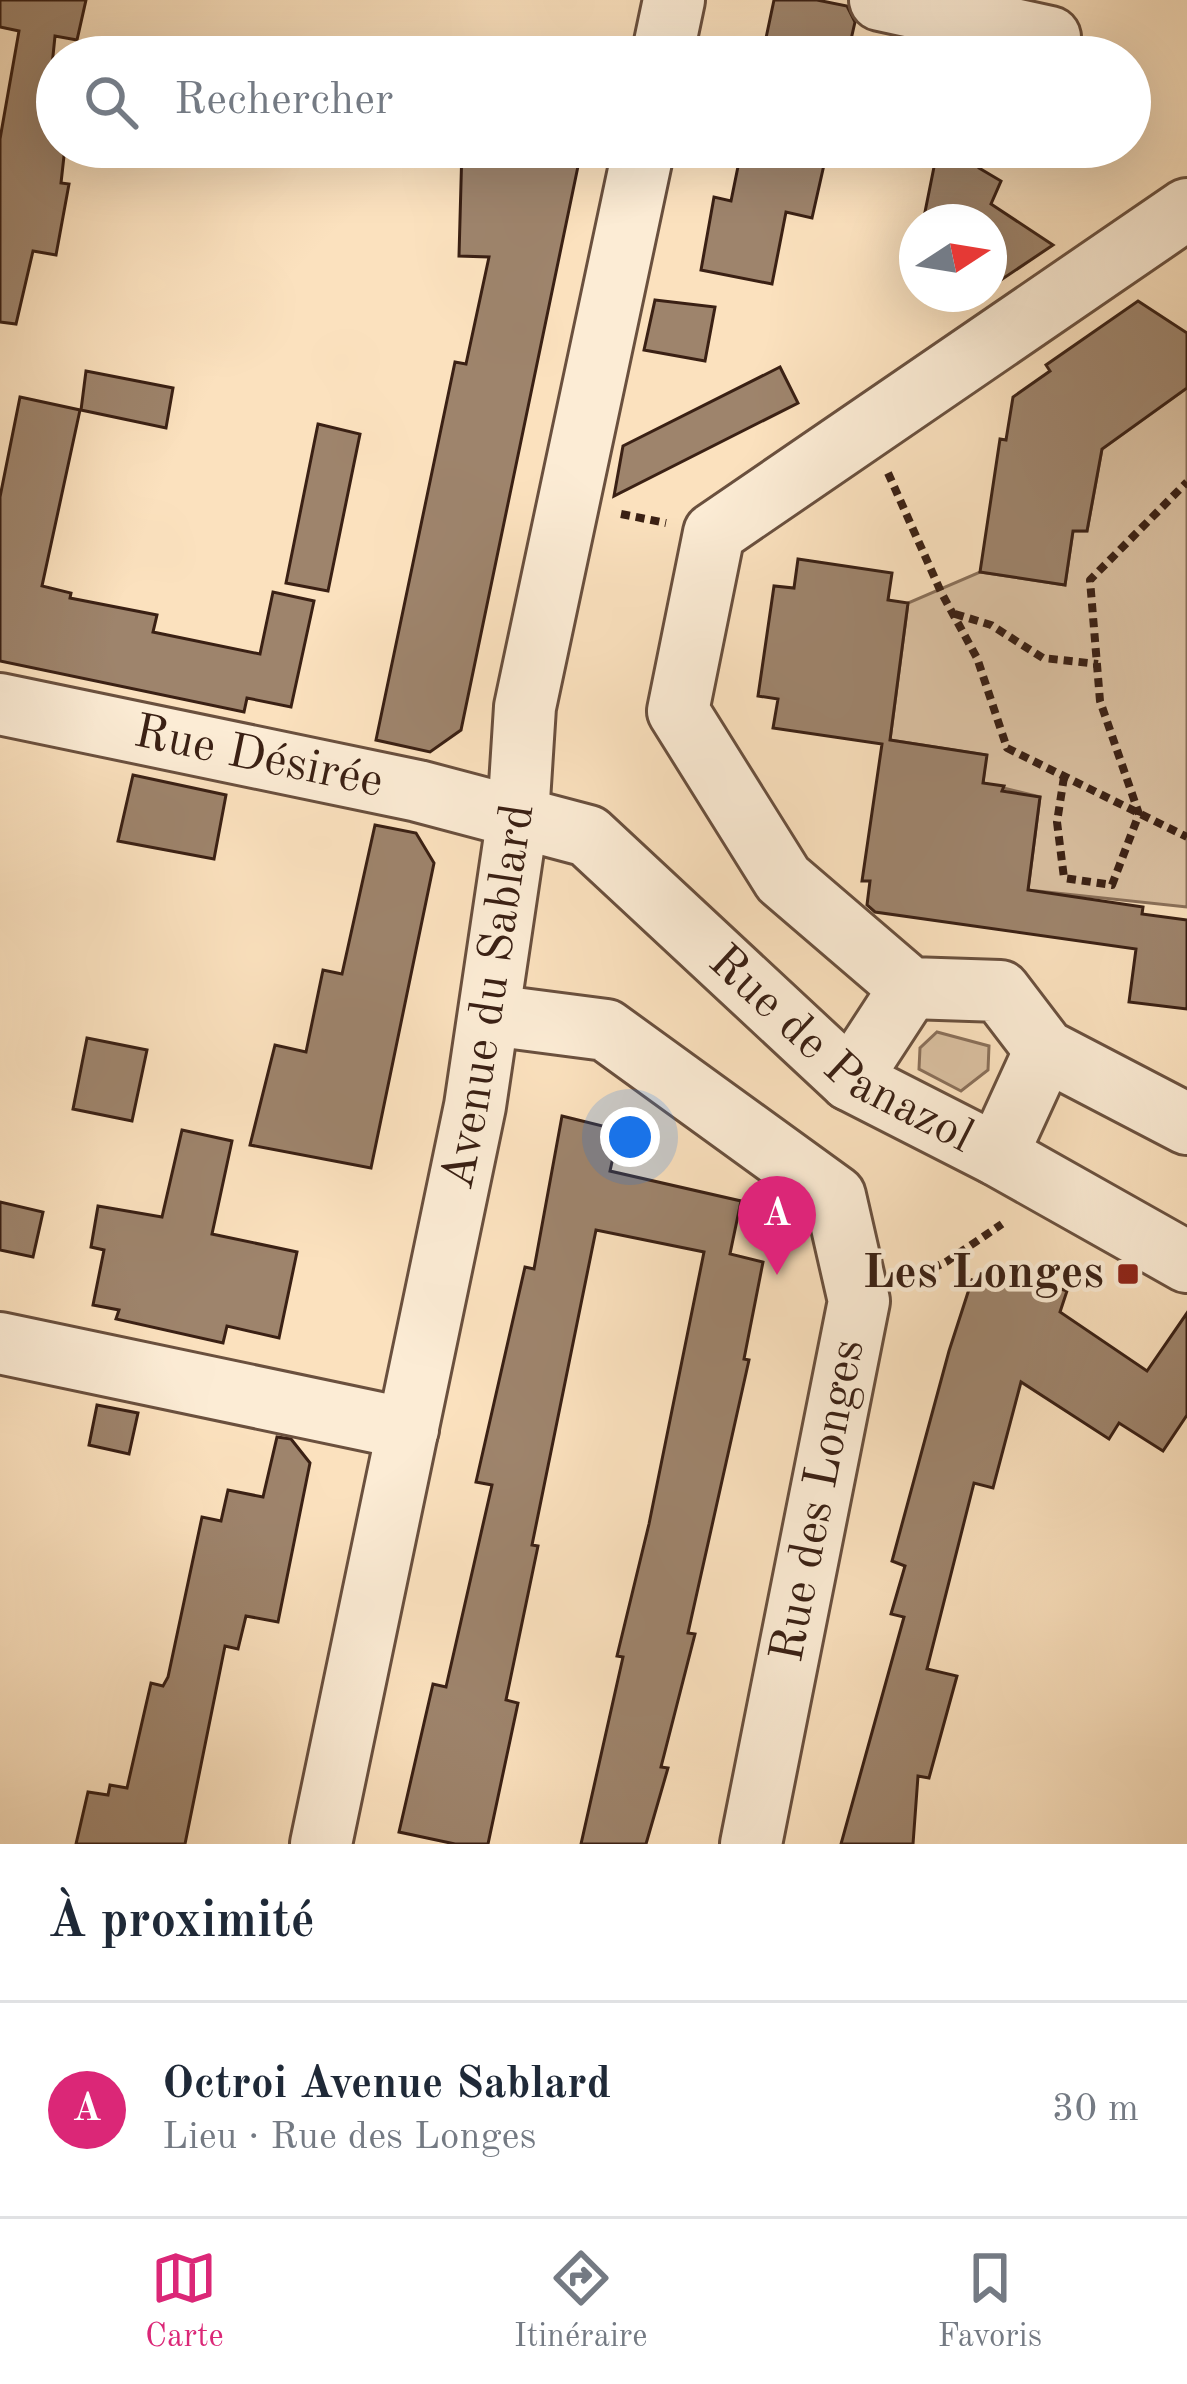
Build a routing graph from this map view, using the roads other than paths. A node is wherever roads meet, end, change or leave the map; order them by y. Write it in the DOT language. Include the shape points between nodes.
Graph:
graph roads {
  1 [pos="674,0"];
  2 [pos="880,0"];
  3 [pos="666,36"];
  4 [pos="1045,36"];
  5 [pos="640,168"];
  6 [pos="1187,209"];
  7 [pos="0,704"];
  8 [pos="518,815"];
  9 [pos="910,988"];
  10 [pos="491,1015"];
  11 [pos="1045,1050"];
  12 [pos="850,1080"];
  13 [pos="1187,1124"];
  14 [pos="997,1155"];
  15 [pos="1187,1262"];
  16 [pos="0,1343"];
  17 [pos="408,1429"];
  18 [pos="321,1844"];
  19 [pos="751,1844"];
  1 -- 3 [label="street"];
  2 -- 4 [label="street"];
  5 -- 8 [label="street, Avenue du Sablard" via="525,706"];
  6 -- 9 [label="street" via="714,533 678,711 783,879"];
  7 -- 8 [label="street, Rue Désirée"];
  8 -- 10 [label="street, Avenue du Sablard"];
  8 -- 12 [label="street, Rue de Panazol" via="588,836"];
  9 -- 11 [label="street" via="1000,991"];
  9 -- 12 [label="street"];
  10 -- 17 [label="street, Avenue du Sablard"];
  10 -- 19 [label="street, Rue des Longes" via="606,1030 835,1196 859,1301"];
  11 -- 13 [label="street"];
  11 -- 14 [label="street"];
  12 -- 14 [label="street, Rue de Panazol"];
  14 -- 15 [label="street, Rue de Panazol"];
  16 -- 17 [label="street"];
  17 -- 18 [label="street, Avenue du Sablard"];
}
